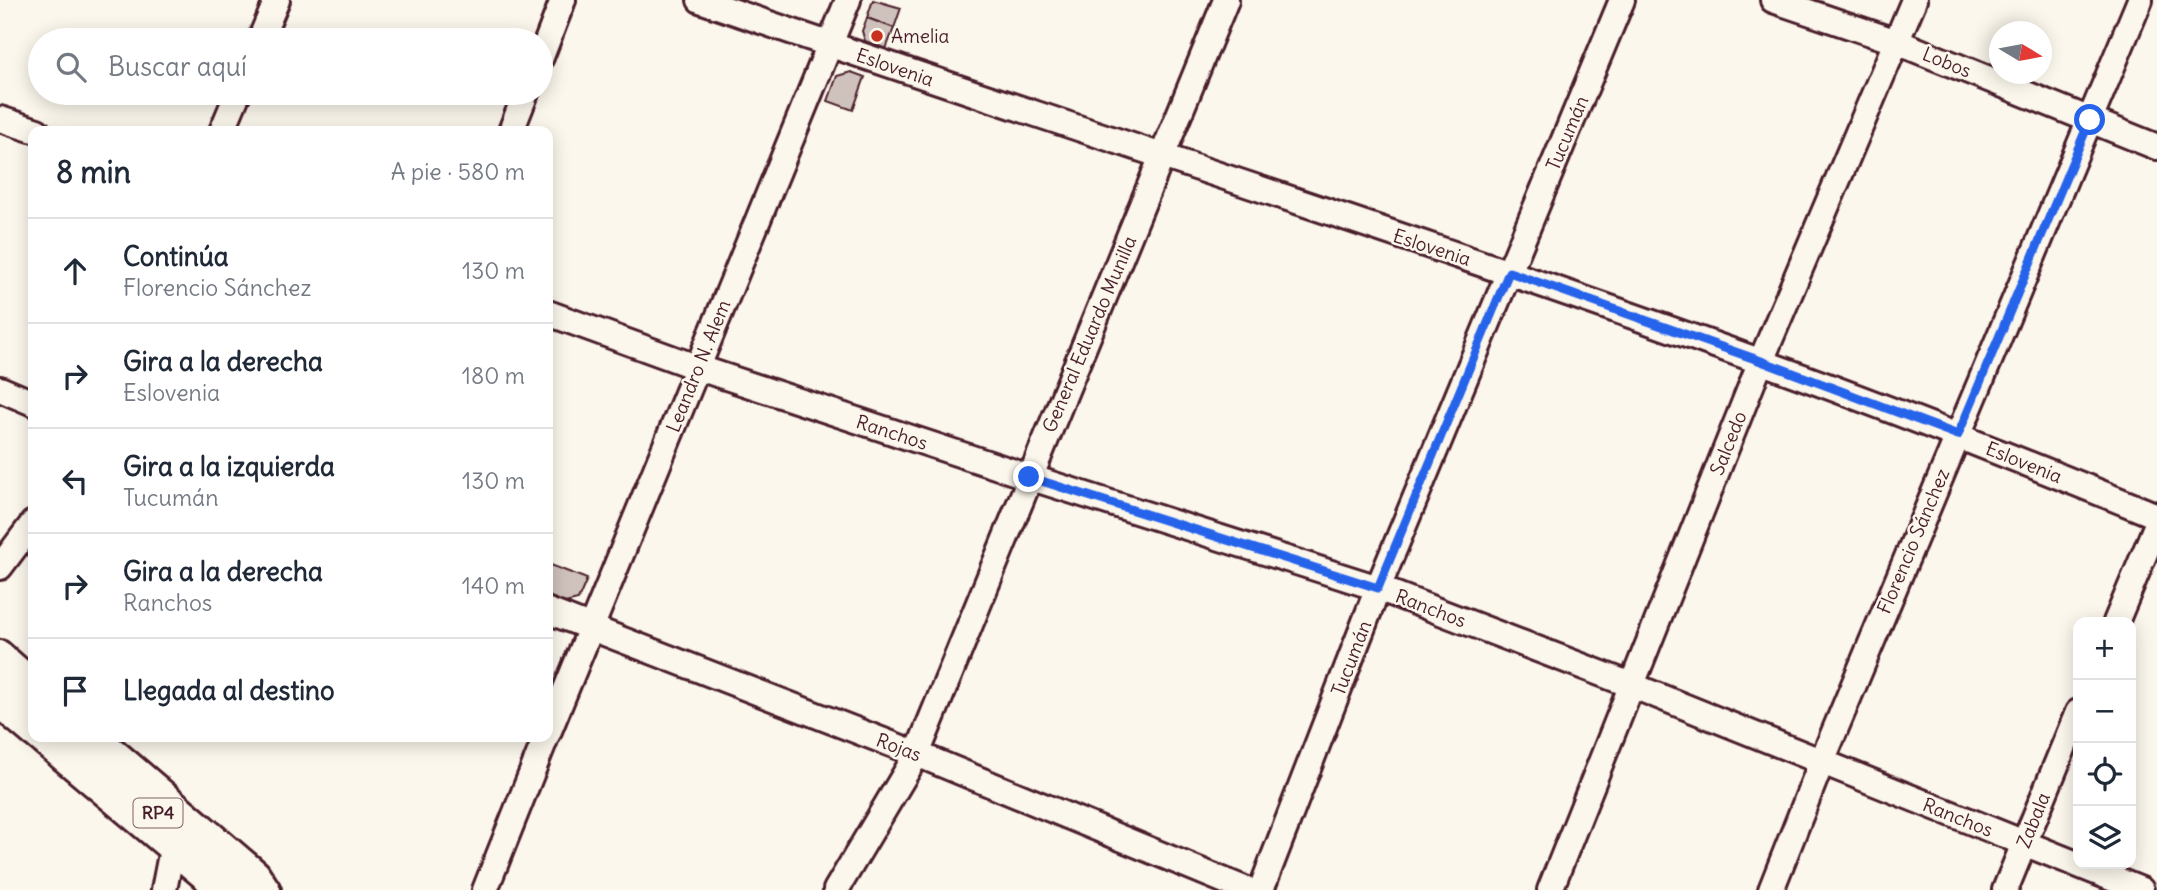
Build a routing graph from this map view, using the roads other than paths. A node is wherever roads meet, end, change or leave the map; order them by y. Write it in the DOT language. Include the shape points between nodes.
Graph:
graph roads {
  1 [pos="277,0"];
  2 [pos="564,0"];
  3 [pos="699,0"];
  4 [pos="848,0"];
  5 [pos="1226,0"];
  6 [pos="1622,0"];
  7 [pos="1773,0"];
  8 [pos="1914,0"];
  9 [pos="2140,0"];
  10 [pos="265,28"];
  11 [pos="553,28"];
  12 [pos="1897,42"];
  13 [pos="830,45"];
  14 [pos="233,105"];
  15 [pos="522,105"];
  16 [pos="0,119"];
  17 [pos="2090,120"];
  18 [pos="224,126"];
  19 [pos="513,126"];
  20 [pos="28,128"];
  21 [pos="2157,146"];
  22 [pos="1163,157"];
  23 [pos="1509,272"];
  24 [pos="553,315"];
  25 [pos="1761,361"];
  26 [pos="699,368"];
  27 [pos="0,389"];
  28 [pos="28,401"];
  29 [pos="1958,435"];
  30 [pos="1029,477"];
  31 [pos="2157,516"];
  32 [pos="2157,524"];
  33 [pos="28,530"];
  34 [pos="0,567"];
  35 [pos="1378,588"];
  36 [pos="553,613"];
  37 [pos="2118,617"];
  38 [pos="590,628"];
  39 [pos="0,653"];
  40 [pos="0,677"];
  41 [pos="28,678"];
  42 [pos="1631,685"];
  43 [pos="28,702"];
  44 [pos="0,706"];
  45 [pos="553,720"];
  46 [pos="2073,724"];
  47 [pos="28,729"];
  48 [pos="43,742"];
  49 [pos="75,742"];
  50 [pos="104,742"];
  51 [pos="544,742"];
  52 [pos="918,754"];
  53 [pos="1822,761"];
  54 [pos="2023,844"];
  55 [pos="172,849"];
  56 [pos="164,890"];
  57 [pos="219,890"];
  58 [pos="246,890"];
  59 [pos="268,890"];
  60 [pos="485,890"];
  61 [pos="836,890"];
  62 [pos="1247,890"];
  63 [pos="1261,890"];
  64 [pos="1550,890"];
  65 [pos="1771,890"];
  66 [pos="2005,890"];
  67 [pos="2141,890"];
  1 -- 10 [label="street"];
  2 -- 11 [label="street"];
  3 -- 13 [label="street, Eslovenia"];
  4 -- 13 [label="street, Leandro N. Alem"];
  5 -- 22 [label="street, General Eduardo Munilla"];
  6 -- 23 [label="street, Tucumán"];
  7 -- 12 [label="street, Lobos"];
  8 -- 12 [label="street, Salcedo"];
  9 -- 17 [label="street, Florencio Sánchez"];
  12 -- 17 [label="street, Lobos"];
  12 -- 25 [label="street, Salcedo"];
  13 -- 22 [label="street, Eslovenia"];
  13 -- 26 [label="street, Leandro N. Alem"];
  14 -- 18 [label="street"];
  15 -- 19 [label="street"];
  16 -- 20 [label="street"];
  17 -- 21 [label="street, Lobos"];
  17 -- 29 [label="street, Florencio Sánchez"];
  22 -- 23 [label="street, Eslovenia"];
  22 -- 30 [label="street, General Eduardo Munilla"];
  23 -- 25 [label="street, Eslovenia"];
  23 -- 35 [label="street, Tucumán"];
  24 -- 26 [label="street, Ranchos"];
  25 -- 29 [label="street, Eslovenia"];
  25 -- 42 [label="street, Salcedo"];
  26 -- 30 [label="street, Ranchos"];
  26 -- 38 [label="street, Leandro N. Alem"];
  27 -- 28 [label="street"];
  29 -- 31 [label="street, Eslovenia"];
  29 -- 53 [label="street, Florencio Sánchez"];
  30 -- 35 [label="street, Ranchos"];
  30 -- 52 [label="street, General Eduardo Munilla"];
  32 -- 37 [label="street"];
  33 -- 34 [label="street"];
  35 -- 42 [label="street, Ranchos"];
  35 -- 63 [label="street, Tucumán"];
  36 -- 38 [label="street, Rojas"];
  38 -- 45 [label="street, Leandro N. Alem"];
  38 -- 52 [label="street, Rojas"];
  39 -- 41 [label="street"];
  40 -- 43 [label="main road"];
  42 -- 53 [label="street, Ranchos"];
  42 -- 64 [label="street, Salcedo"];
  44 -- 47 [label="street"];
  46 -- 54 [label="street, Zabala"];
  48 -- 55 [label="street"];
  49 -- 58 [label="main road, RP4"];
  50 -- 59 [label="street" via="257,873"];
  51 -- 60 [label="street, Leandro N. Alem"];
  52 -- 61 [label="street, General Eduardo Munilla"];
  52 -- 62 [label="street, Rojas"];
  53 -- 54 [label="street, Ranchos"];
  53 -- 65 [label="street, Florencio Sánchez"];
  54 -- 66 [label="street, Zabala"];
  54 -- 67 [label="street, Ranchos"];
  55 -- 56 [label="street"];
  55 -- 57 [label="street"];
}
